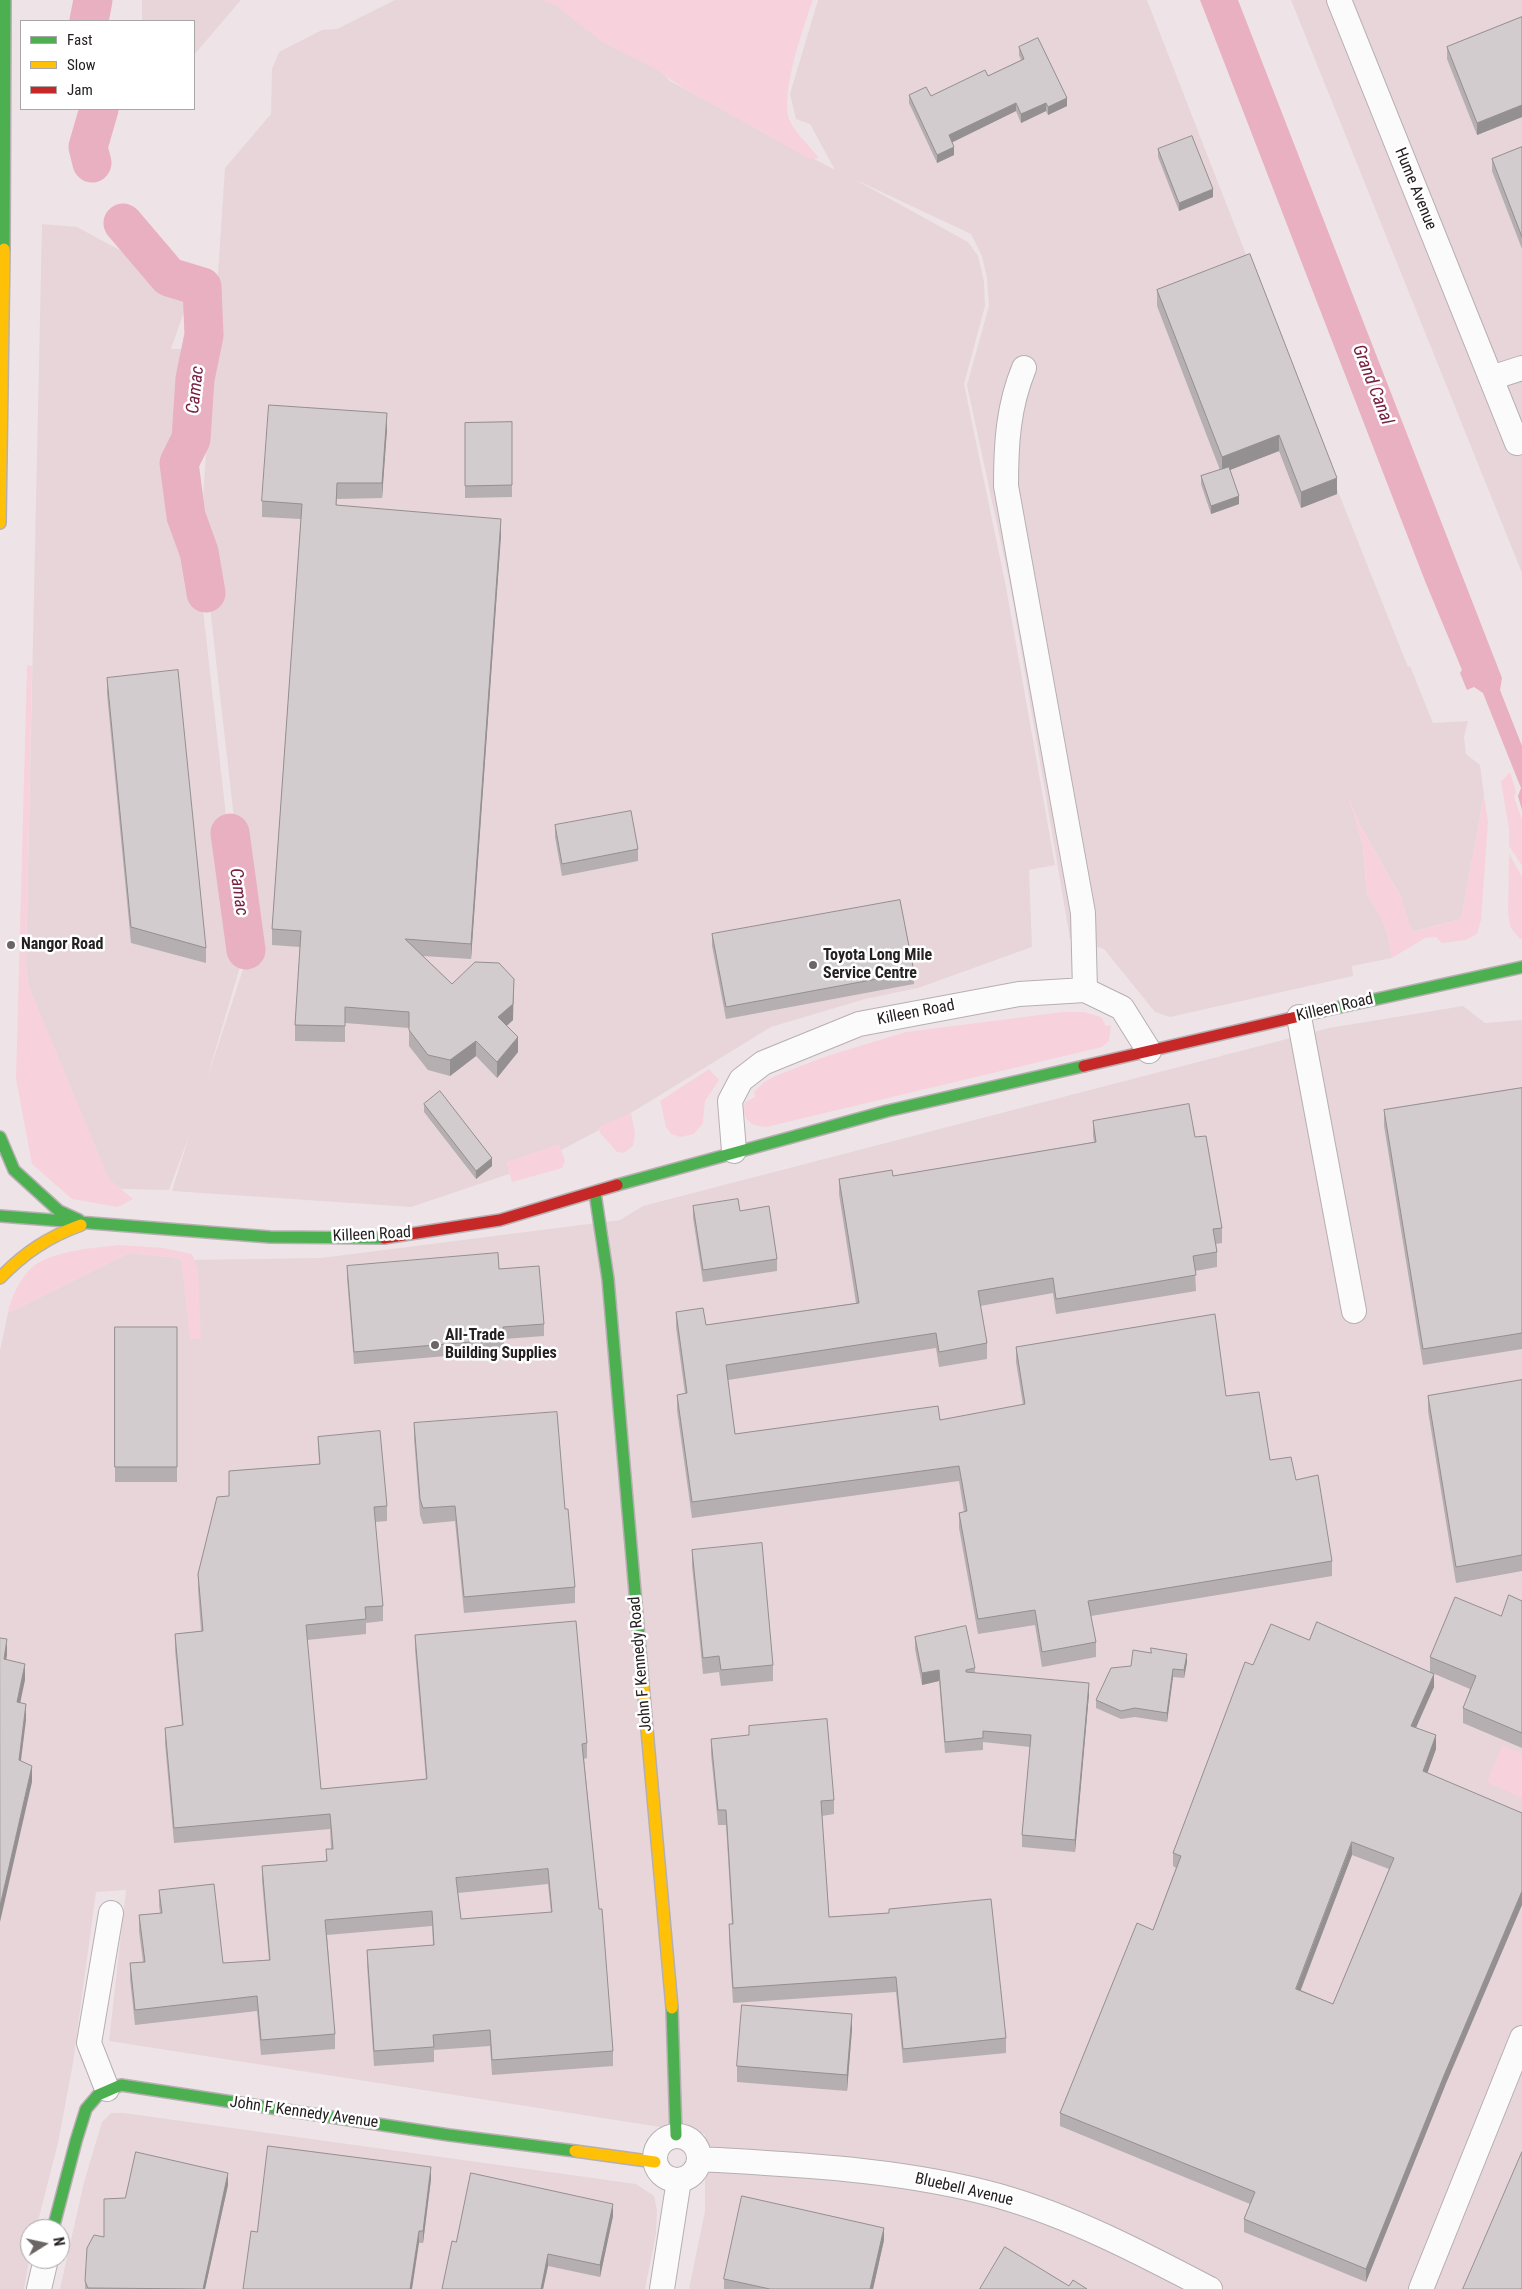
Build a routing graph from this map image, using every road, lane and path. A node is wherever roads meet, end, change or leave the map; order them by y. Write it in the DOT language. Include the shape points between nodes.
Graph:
graph roads {
  1 [pos="5,0"];
  2 [pos="1339,0"];
  3 [pos="2,187"];
  4 [pos="1024,368"];
  5 [pos="1522,368"];
  6 [pos="1491,378"];
  7 [pos="1517,443"];
  8 [pos="0,523"];
  9 [pos="1522,967"];
  10 [pos="1085,990"];
  11 [pos="1299,1017"];
  12 [pos="1149,1051"];
  13 [pos="0,1137"];
  14 [pos="734,1151"];
  15 [pos="595,1193"];
  16 [pos="0,1216"];
  17 [pos="87,1223"];
  18 [pos="0,1278"];
  19 [pos="1354,1311"];
  20 [pos="111,1912"];
  21 [pos="1522,2038"];
  22 [pos="108,2089"];
  23 [pos="676,2135"];
  24 [pos="700,2159"];
  25 [pos="655,2162"];
  26 [pos="679,2180"];
  27 [pos="56,2219"];
  28 [pos="43,2269"];
  29 [pos="38,2289"];
  30 [pos="662,2289"];
  31 [pos="1210,2289"];
  32 [pos="1421,2289"];
  1 -- 3 [label="street"];
  2 -- 6 [label="street, Hume Avenue"];
  3 -- 8 [label="street"];
  4 -- 10 [label="street" via="1006,441 1006,486 1083,913"];
  5 -- 6 [label="street"];
  6 -- 7 [label="street, Hume Avenue"];
  9 -- 11 [label="street, Killeen Road"];
  10 -- 12 [label="street, Killeen Road" via="1122,1008"];
  10 -- 14 [label="street, Killeen Road" via="1019,994 859,1024 762,1063 741,1080 730,1102"];
  11 -- 12 [label="street, Killeen Road"];
  11 -- 19 [label="street"];
  12 -- 14 [label="street, Killeen Road" via="887,1111"];
  13 -- 17 [label="street" via="14,1170 59,1211"];
  14 -- 15 [label="street, Killeen Road"];
  15 -- 17 [label="street, Killeen Road" via="500,1220 386,1238 270,1237"];
  15 -- 23 [label="street, John F Kennedy Road" via="608,1279 670,1970"];
  16 -- 17 [label="street, Killeen Road"];
  17 -- 18 [label="street" via="54,1234 24,1252"];
  20 -- 22 [label="street" via="89,2043"];
  21 -- 32 [label="street"];
  22 -- 25 [label="street, John F Kennedy Avenue" via="121,2085 450,2135"];
  22 -- 27 [label="street" via="90,2101 80,2126"];
  23 -- 24 [label="street" via="692,2141"];
  23 -- 25 [label="street" via="659,2144"];
  24 -- 26 [label="street" via="691,2175"];
  24 -- 31 [label="street, Bluebell Avenue" via="923,2179 1000,2196 1076,2224"];
  25 -- 26 [label="street" via="664,2177"];
  26 -- 30 [label="street"];
  28 -- 29 [label="street"];
}
